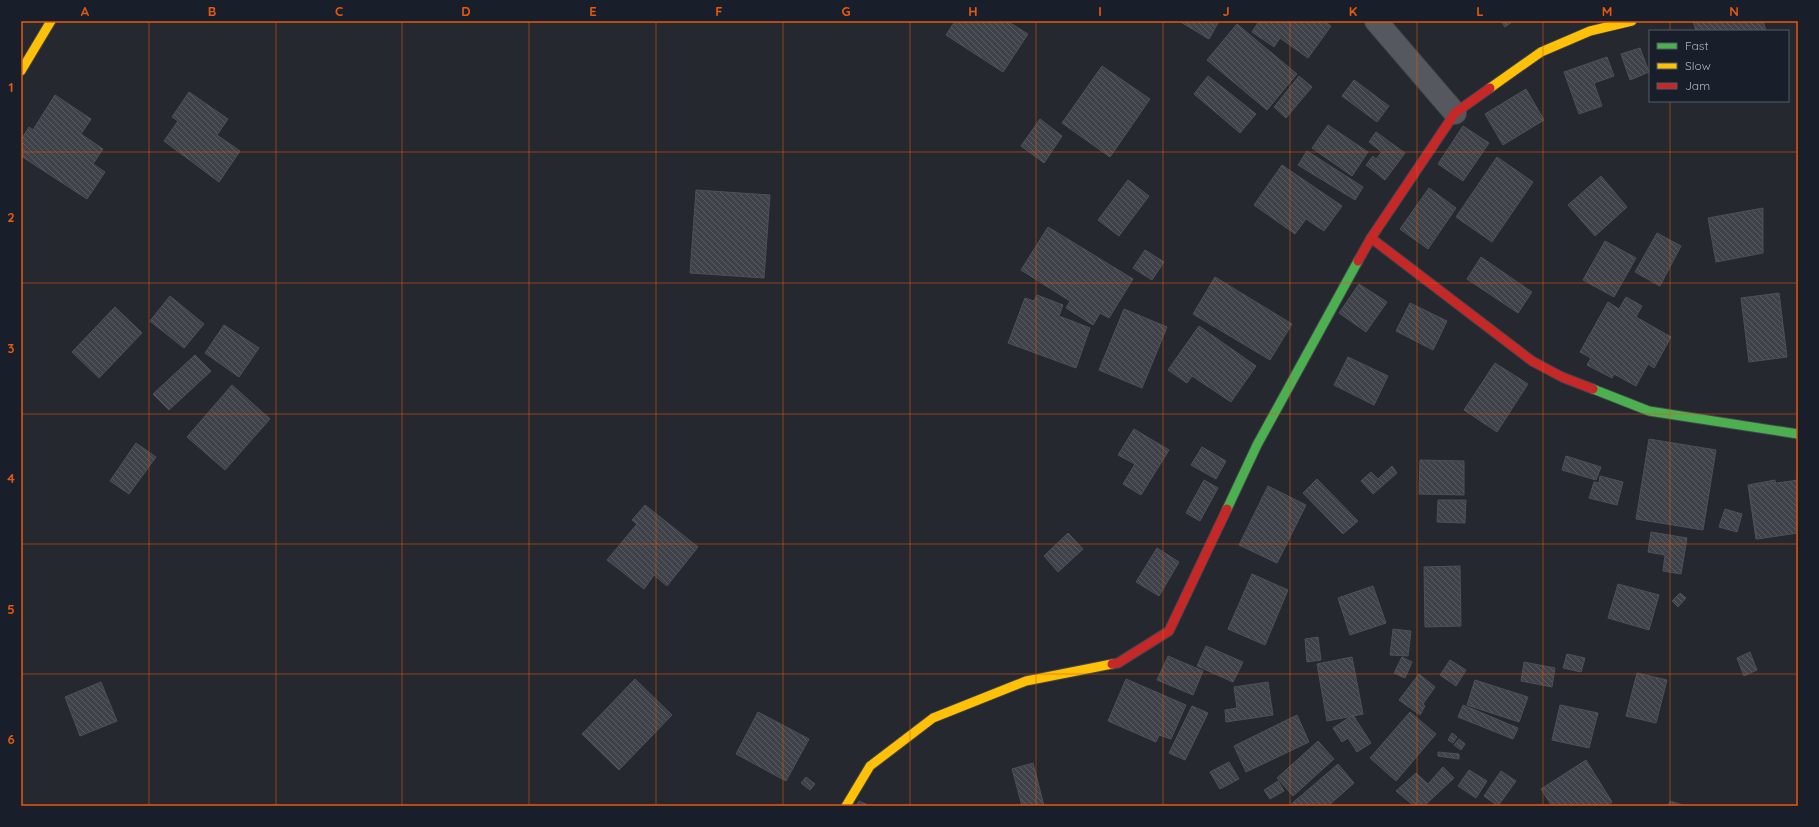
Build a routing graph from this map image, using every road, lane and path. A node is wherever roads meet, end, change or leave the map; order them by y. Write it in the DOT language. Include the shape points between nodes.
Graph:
graph roads {
  1 [pos="51,21"];
  2 [pos="1376,21"];
  3 [pos="1632,21"];
  4 [pos="21,71"];
  5 [pos="1455,113"];
  6 [pos="1371,238"];
  7 [pos="1798,434"];
  8 [pos="846,806"];
  1 -- 4 [label="street"];
  2 -- 5 [label="street"];
  3 -- 5 [label="street" via="1590,31 1541,52"];
  5 -- 6 [label="street"];
  6 -- 7 [label="street" via="1532,361 1562,377 1649,411"];
  6 -- 8 [label="street" via="1257,445 1168,631 1118,663 1026,681 933,718 870,766"];
}
